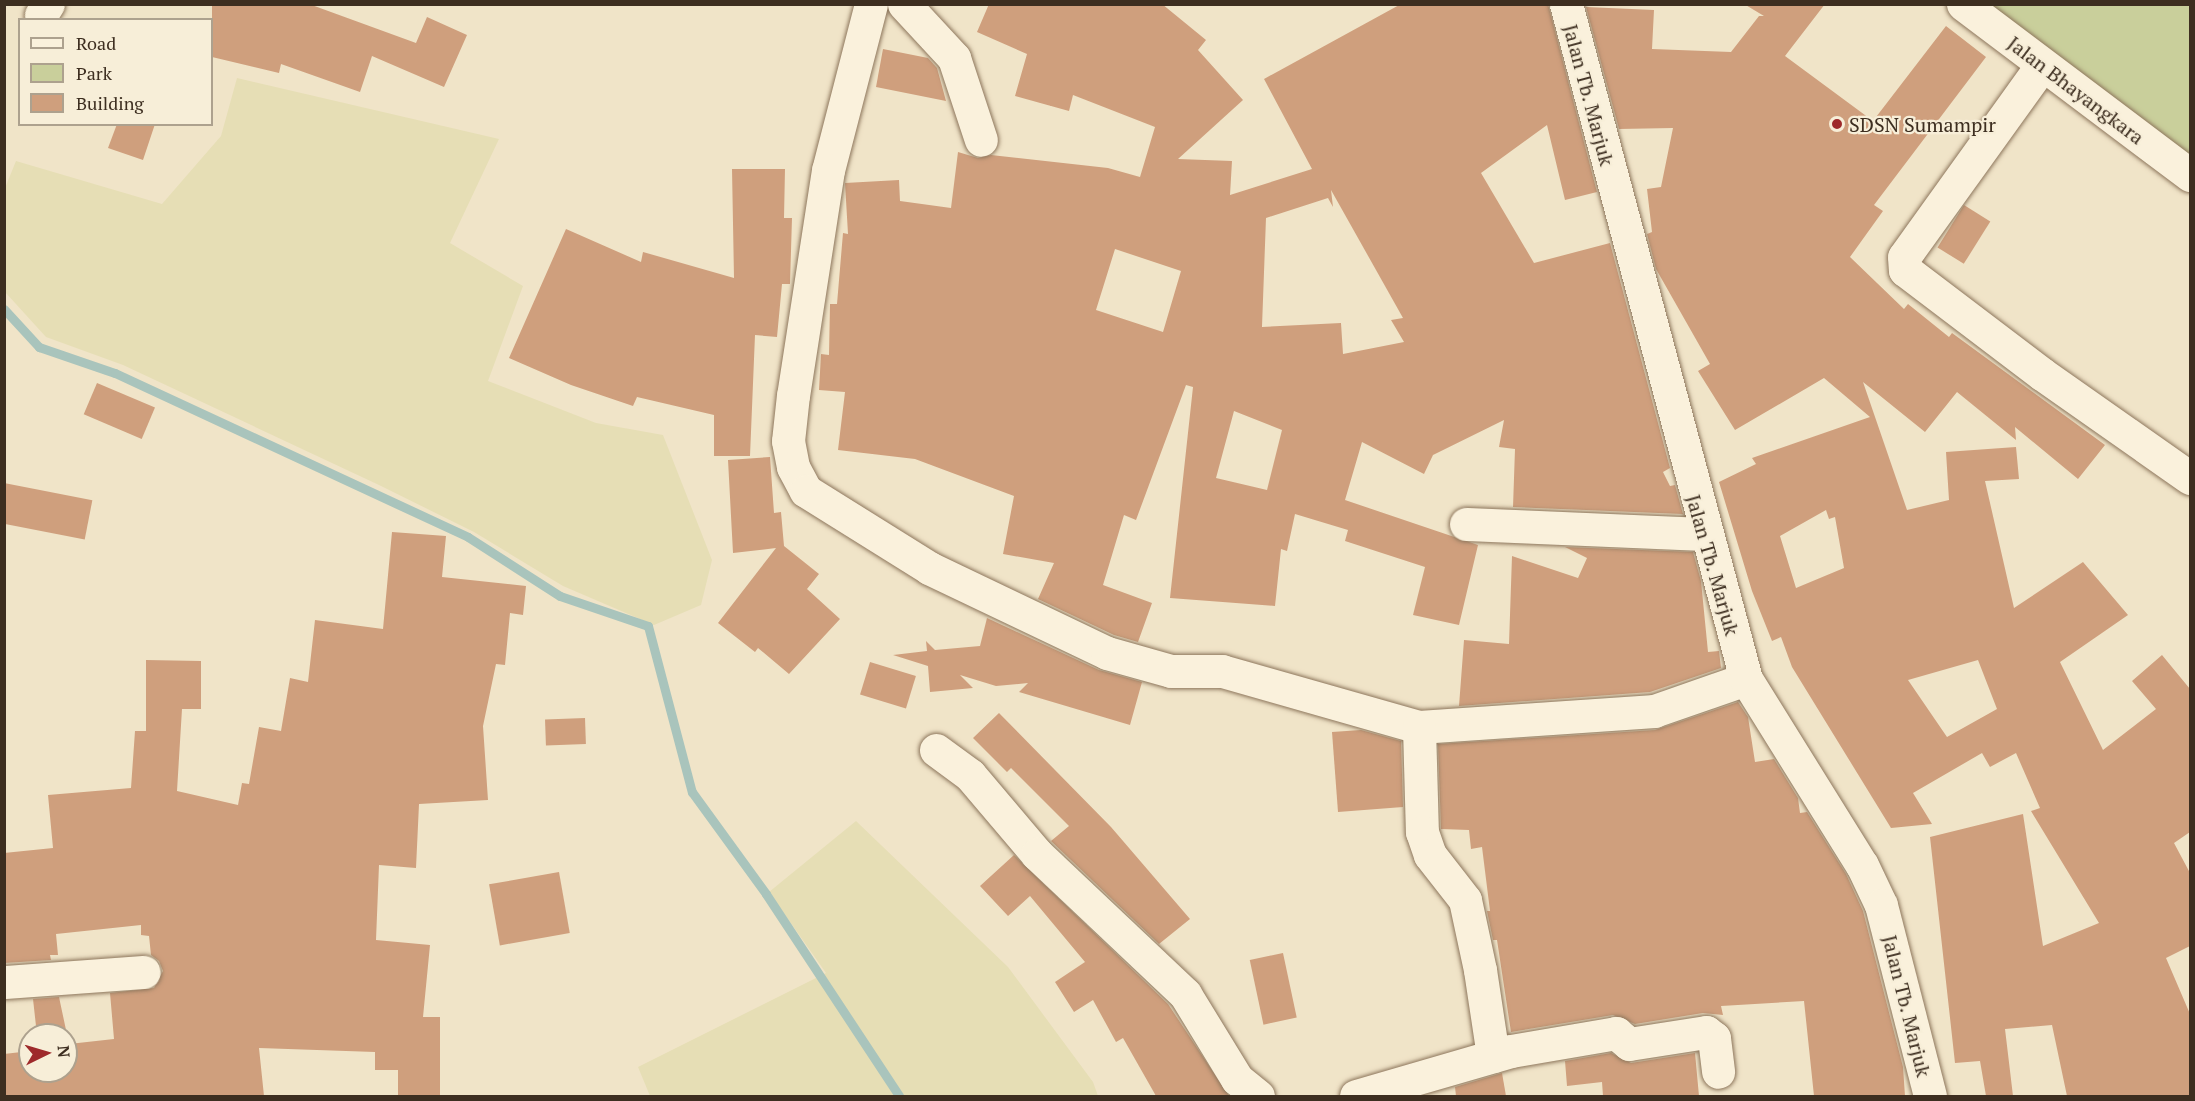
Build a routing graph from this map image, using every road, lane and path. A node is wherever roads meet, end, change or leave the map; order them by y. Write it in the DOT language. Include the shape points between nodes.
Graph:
graph roads {
  1 [pos="871,4"];
  2 [pos="904,4"];
  3 [pos="1566,4"];
  4 [pos="1963,4"];
  5 [pos="2042,65"];
  6 [pos="981,140"];
  7 [pos="2190,175"];
  8 [pos="2190,478"];
  9 [pos="1466,524"];
  10 [pos="1705,534"];
  11 [pos="1746,679"];
  12 [pos="1419,727"];
  13 [pos="936,750"];
  14 [pos="144,972"];
  15 [pos="4,982"];
  16 [pos="1493,1056"];
  17 [pos="1718,1072"];
  18 [pos="1415,1089"];
  19 [pos="1258,1096"];
  20 [pos="1356,1096"];
  21 [pos="1930,1096"];
  1 -- 12 [label="street" via="828,170 793,395 788,441 793,467 806,490 928,568 1107,653 1171,671 1222,671"];
  2 -- 6 [label="street" via="954,58"];
  3 -- 10 [label="street, Jalan Tb. Marjuk"];
  4 -- 5 [label="street, Jalan Bhayangkara"];
  5 -- 7 [label="street, Jalan Bhayangkara"];
  5 -- 8 [label="street" via="1904,257 1905,270"];
  9 -- 10 [label="street"];
  10 -- 11 [label="street, Jalan Tb. Marjuk"];
  11 -- 12 [label="street" via="1654,711"];
  11 -- 21 [label="street, Jalan Tb. Marjuk" via="1862,865 1881,905"];
  12 -- 16 [label="street" via="1422,832 1430,855 1467,909"];
  13 -- 19 [label="street" via="970,775 1037,854 1185,994 1237,1079"];
  14 -- 15 [label="street"];
  16 -- 17 [label="street" via="1616,1033 1629,1044 1706,1032 1714,1038"];
  16 -- 18 [label="street"];
  18 -- 20 [label="street"];
}
